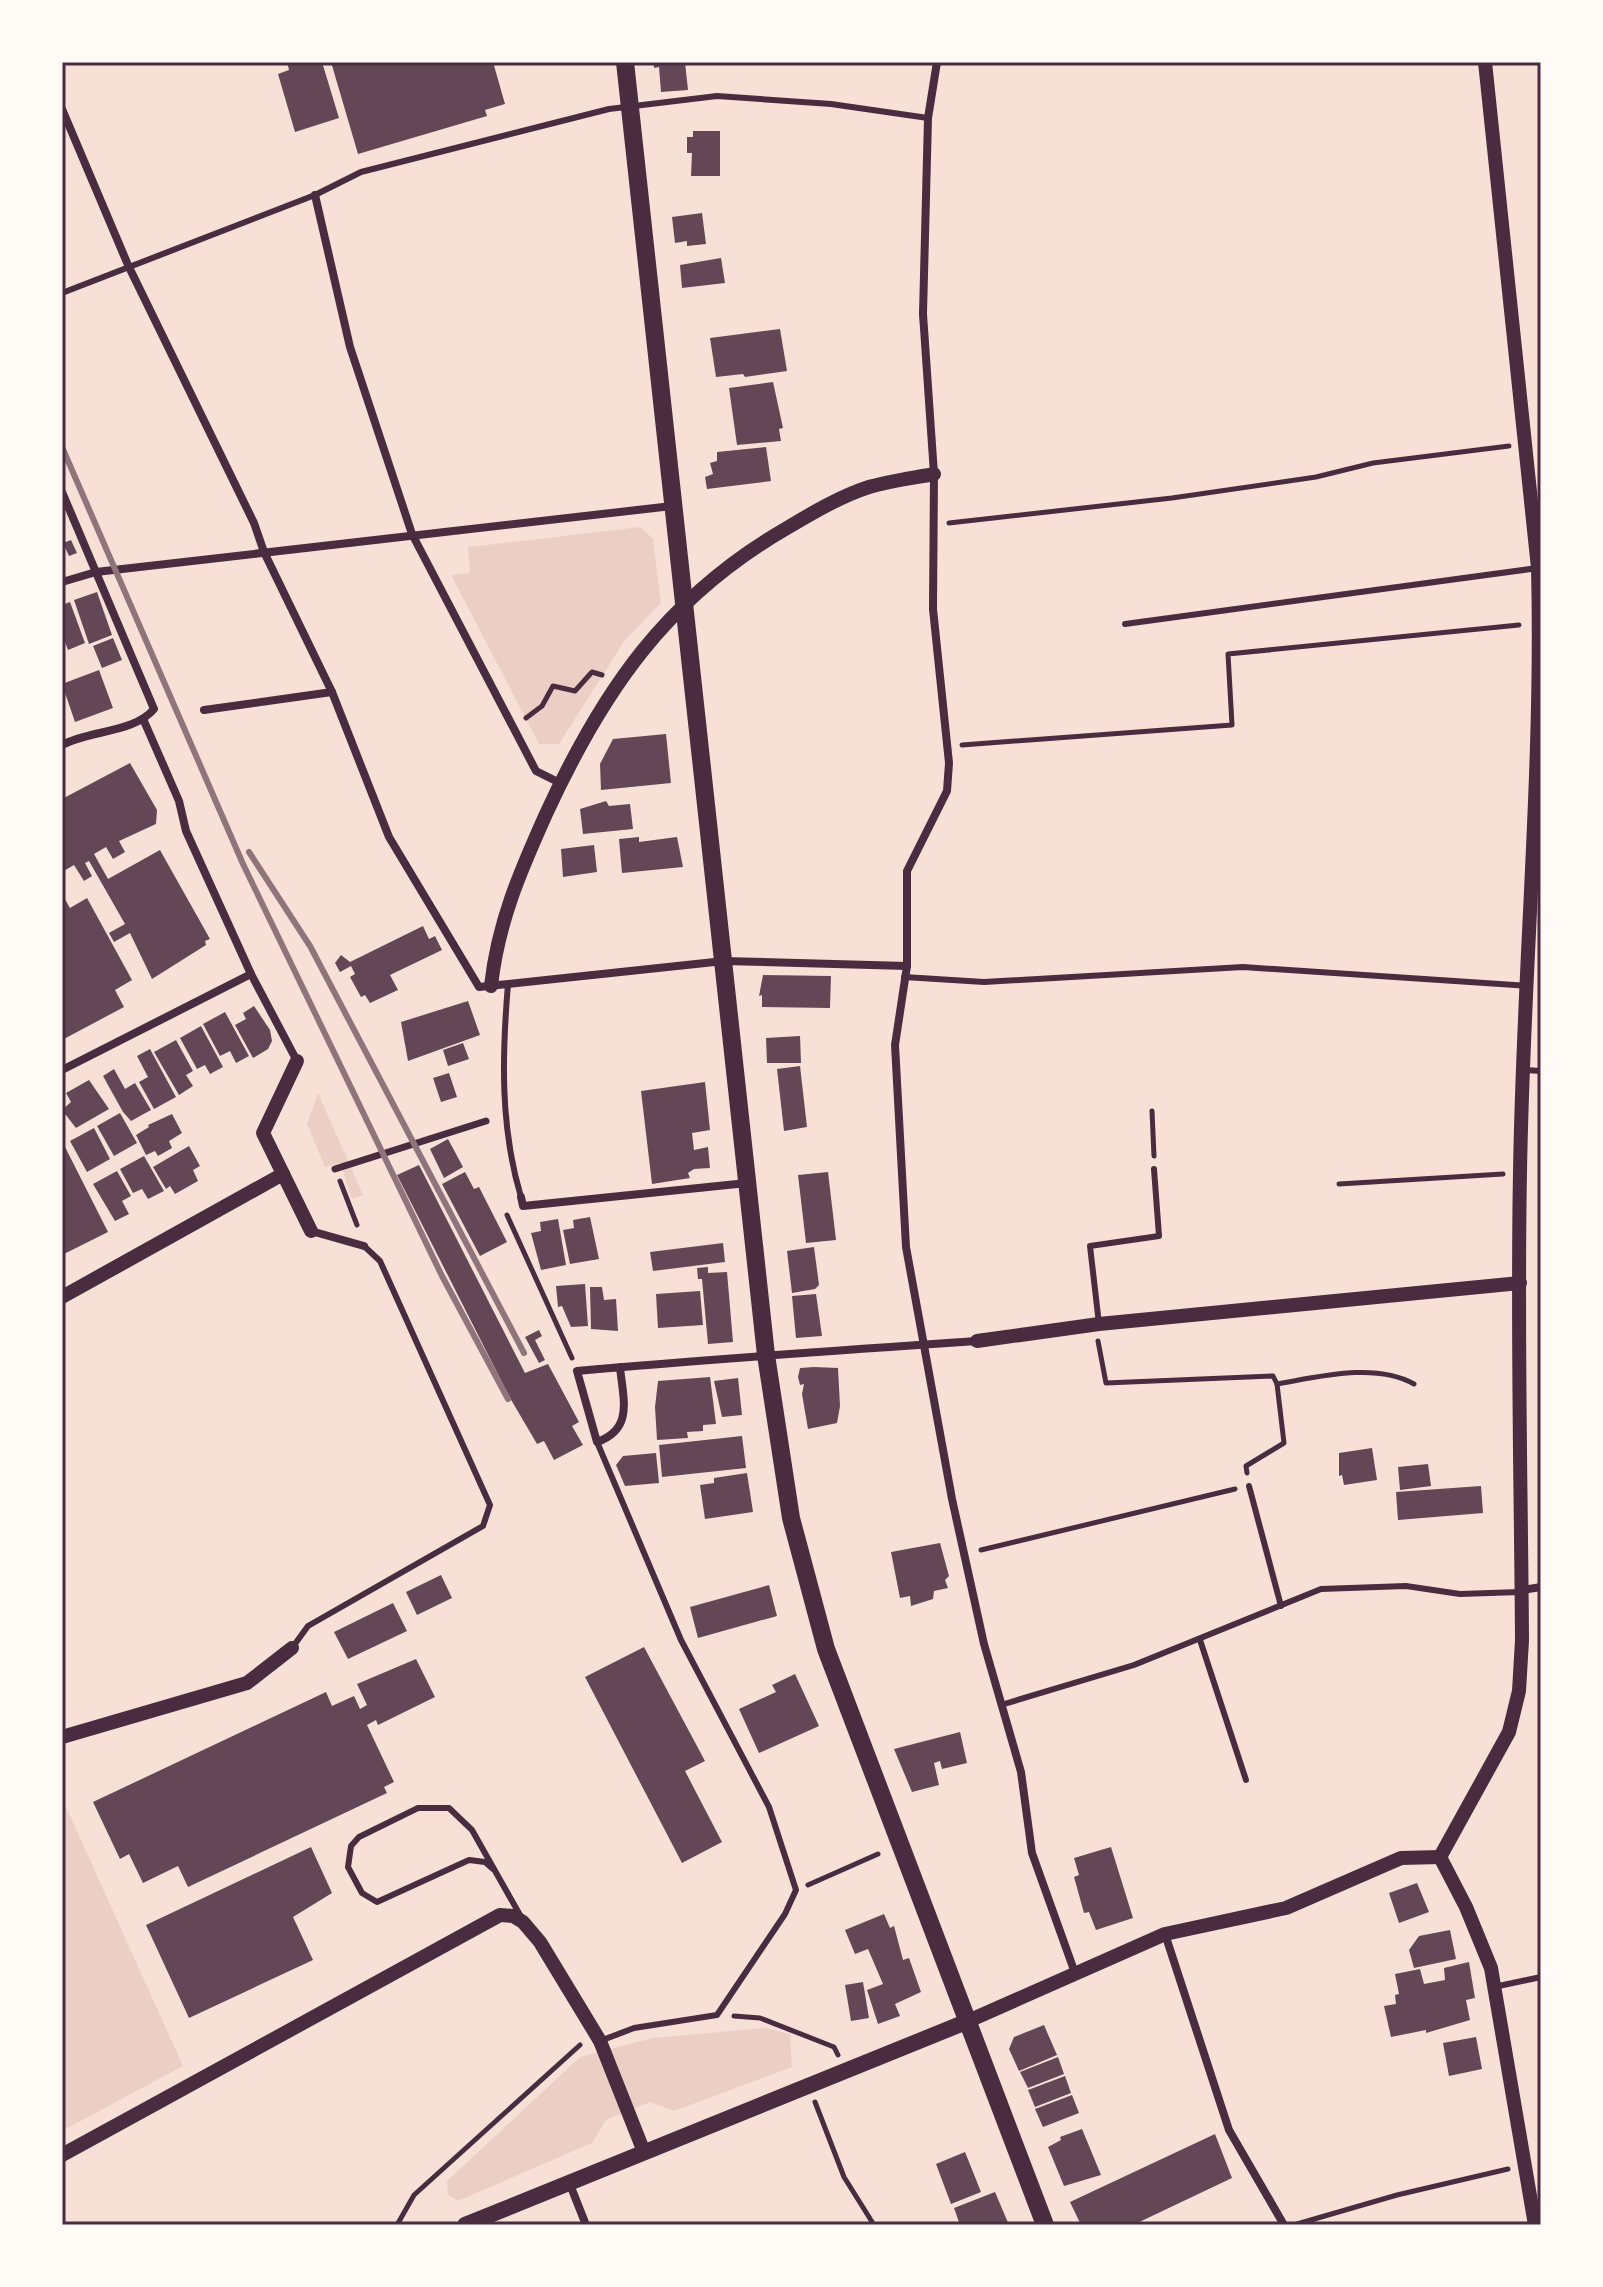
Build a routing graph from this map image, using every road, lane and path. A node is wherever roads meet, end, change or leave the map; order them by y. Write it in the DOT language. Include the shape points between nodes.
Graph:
graph roads {
  1 [pos="625,62"];
  2 [pos="937,62"];
  3 [pos="1485,62"];
  4 [pos="630,107"];
  5 [pos="62,109"];
  6 [pos="928,118"];
  7 [pos="315,195"];
  8 [pos="128,265"];
  9 [pos="62,293"];
  10 [pos="1526,444"];
  11 [pos="934,474"];
  12 [pos="62,492"];
  13 [pos="674,506"];
  14 [pos="934,524"];
  15 [pos="412,534"];
  16 [pos="264,552"];
  17 [pos="1538,568"];
  18 [pos="96,572"];
  19 [pos="62,582"];
  20 [pos="684,606"];
  21 [pos="1540,623"];
  22 [pos="1125,624"];
  23 [pos="608,677"];
  24 [pos="332,692"];
  25 [pos="204,710"];
  26 [pos="144,721"];
  27 [pos="522,721"];
  28 [pos="62,745"];
  29 [pos="949,746"];
  30 [pos="1539,773"];
  31 [pos="560,783"];
  32 [pos="724,961"];
  33 [pos="907,966"];
  34 [pos="251,974"];
  35 [pos="904,977"];
  36 [pos="508,984"];
  37 [pos="491,986"];
  38 [pos="1528,986"];
  39 [pos="297,1061"];
  40 [pos="62,1070"];
  41 [pos="1523,1070"];
  42 [pos="1541,1071"];
  43 [pos="1152,1111"];
  44 [pos="486,1121"];
  45 [pos="335,1169"];
  46 [pos="1154,1169"];
  47 [pos="1520,1173"];
  48 [pos="283,1174"];
  49 [pos="747,1183"];
  50 [pos="1339,1184"];
  51 [pos="522,1201"];
  52 [pos="348,1202"];
  53 [pos="357,1225"];
  54 [pos="311,1231"];
  55 [pos="364,1246"];
  56 [pos="1520,1283"];
  57 [pos="62,1297"];
  58 [pos="1099,1324"];
  59 [pos="977,1341"];
  60 [pos="921,1345"];
  61 [pos="766,1355"];
  62 [pos="620,1367"];
  63 [pos="577,1371"];
  64 [pos="1277,1384"];
  65 [pos="1414,1384"];
  66 [pos="597,1442"];
  67 [pos="1249,1486"];
  68 [pos="964,1554"];
  69 [pos="1541,1587"];
  70 [pos="1522,1591"];
  71 [pos="1281,1606"];
  72 [pos="1200,1640"];
  73 [pos="292,1648"];
  74 [pos="1001,1705"];
  75 [pos="62,1737"];
  76 [pos="1246,1780"];
  77 [pos="878,1854"];
  78 [pos="1440,1857"];
  79 [pos="493,1869"];
  80 [pos="796,1890"];
  81 [pos="523,1922"];
  82 [pos="1165,1934"];
  83 [pos="1075,1973"];
  84 [pos="1541,1977"];
  85 [pos="1494,1987"];
  86 [pos="717,2015"];
  87 [pos="966,2022"];
  88 [pos="600,2041"];
  89 [pos="846,2069"];
  90 [pos="809,2086"];
  91 [pos="644,2152"];
  92 [pos="62,2155"];
  93 [pos="1524,2165"];
  94 [pos="569,2182"];
  95 [pos="1535,2190"];
  96 [pos="397,2225"];
  97 [pos="465,2225"];
  98 [pos="586,2225"];
  99 [pos="874,2225"];
  100 [pos="1045,2225"];
  101 [pos="1284,2225"];
  102 [pos="1295,2225"];
  103 [pos="1535,2225"];
  1 -- 4 [label="main road"];
  2 -- 6 [label="street"];
  3 -- 10 [label="street"];
  4 -- 6 [label="lane" via="717,96"];
  4 -- 7 [label="lane" via="403,159"];
  4 -- 13 [label="main road"];
  5 -- 8 [label="street"];
  6 -- 11 [label="street" via="923,314"];
  7 -- 8 [label="lane"];
  7 -- 15 [label="street" via="350,347"];
  8 -- 9 [label="lane"];
  8 -- 16 [label="street"];
  10 -- 14 [label="path" via="1373,463 1316,477 1158,500"];
  10 -- 17 [label="street"];
  11 -- 14 [label="street"];
  11 -- 20 [label="street" via="868,487 807,516 712,576"];
  12 -- 18 [label="street"];
  13 -- 15 [label="street"];
  13 -- 20 [label="main road"];
  14 -- 29 [label="street" via="933,609"];
  15 -- 16 [label="street"];
  15 -- 31 [label="street" via="536,771"];
  16 -- 18 [label="street"];
  16 -- 24 [label="street"];
  17 -- 21 [label="street"];
  17 -- 22 [label="lane"];
  18 -- 19 [label="street"];
  18 -- 26 [label="street" via="154,709"];
  20 -- 31 [label="street" via="631,661"];
  20 -- 32 [label="main road"];
  21 -- 29 [label="path" via="1228,654 1232,725"];
  21 -- 30 [label="street"];
  23 -- 27 [label="path" via="592,672 575,691 553,686 542,706"];
  24 -- 25 [label="street"];
  24 -- 37 [label="street" via="389,837 479,987"];
  26 -- 28 [label="street" via="81,735"];
  26 -- 34 [label="street" via="179,801 186,831"];
  29 -- 33 [label="street" via="947,791 907,871"];
  30 -- 38 [label="street"];
  31 -- 37 [label="street" via="509,900 496,939"];
  32 -- 33 [label="street"];
  32 -- 36 [label="street"];
  32 -- 49 [label="main road"];
  33 -- 35 [label="street"];
  34 -- 39 [label="street"];
  34 -- 40 [label="street"];
  35 -- 38 [label="lane" via="984,982 1243,967"];
  35 -- 60 [label="street" via="895,1045 906,1247"];
  36 -- 37 [label="street"];
  36 -- 51 [label="lane" via="501,1058 508,1135"];
  38 -- 41 [label="street"];
  39 -- 48 [label="street" via="263,1133"];
  41 -- 42 [label="lane"];
  41 -- 47 [label="street"];
  43 -- 46 [label="path"];
  44 -- 45 [label="street"];
  46 -- 58 [label="lane" via="1159,1236 1090,1246"];
  47 -- 50 [label="path"];
  47 -- 56 [label="street"];
  48 -- 54 [label="street"];
  48 -- 57 [label="street"];
  49 -- 51 [label="street"];
  49 -- 61 [label="main road"];
  51 -- 63 [label="path" via="504,1210"];
  52 -- 53 [label="path"];
  54 -- 55 [label="street"];
  55 -- 73 [label="lane" via="380,1261 490,1505 483,1526 308,1626"];
  56 -- 58 [label="street"];
  56 -- 70 [label="street"];
  58 -- 59 [label="street"];
  58 -- 64 [label="path" via="1106,1383 1273,1376"];
  59 -- 60 [label="street"];
  60 -- 61 [label="street"];
  60 -- 68 [label="street"];
  61 -- 62 [label="street"];
  61 -- 87 [label="main road" via="791,1518 826,1649"];
  62 -- 63 [label="street"];
  62 -- 66 [label="street" via="625,1419 618,1430"];
  63 -- 66 [label="street"];
  64 -- 65 [label="path" via="1341,1373 1402,1378"];
  64 -- 67 [label="path" via="1284,1443 1246,1466"];
  66 -- 80 [label="lane" via="681,1640 769,1807"];
  67 -- 68 [label="path"];
  67 -- 71 [label="lane"];
  68 -- 74 [label="street"];
  69 -- 70 [label="street"];
  70 -- 71 [label="lane" via="1460,1594 1406,1586 1338,1586"];
  70 -- 78 [label="street" via="1519,1691 1509,1732"];
  71 -- 72 [label="lane"];
  72 -- 74 [label="lane"];
  72 -- 76 [label="lane"];
  73 -- 75 [label="street" via="247,1683"];
  74 -- 83 [label="street" via="1021,1772 1032,1853"];
  77 -- 80 [label="path"];
  78 -- 82 [label="street" via="1401,1858 1286,1908"];
  78 -- 85 [label="street" via="1484,1947"];
  79 -- 79 [label="lane" via="469,1860 377,1902 362,1893 348,1857 359,1837 418,1808 434,1806 461,1816"];
  79 -- 81 [label="lane"];
  80 -- 86 [label="lane"];
  81 -- 88 [label="street"];
  81 -- 92 [label="street" via="500,1915 486,1922"];
  82 -- 83 [label="street"];
  82 -- 101 [label="street" via="1229,2130"];
  83 -- 87 [label="street"];
  84 -- 85 [label="lane"];
  85 -- 93 [label="street"];
  86 -- 88 [label="lane" via="634,2028"];
  86 -- 89 [label="path" via="760,2018 834,2047"];
  87 -- 89 [label="main road"];
  87 -- 100 [label="main road"];
  88 -- 91 [label="street"];
  88 -- 96 [label="path" via="576,2046 414,2195"];
  89 -- 90 [label="main road"];
  90 -- 91 [label="main road"];
  90 -- 99 [label="path" via="844,2177"];
  91 -- 94 [label="main road"];
  93 -- 95 [label="street"];
  93 -- 102 [label="path"];
  94 -- 97 [label="main road"];
  94 -- 98 [label="street"];
  95 -- 103 [label="street"];
}
